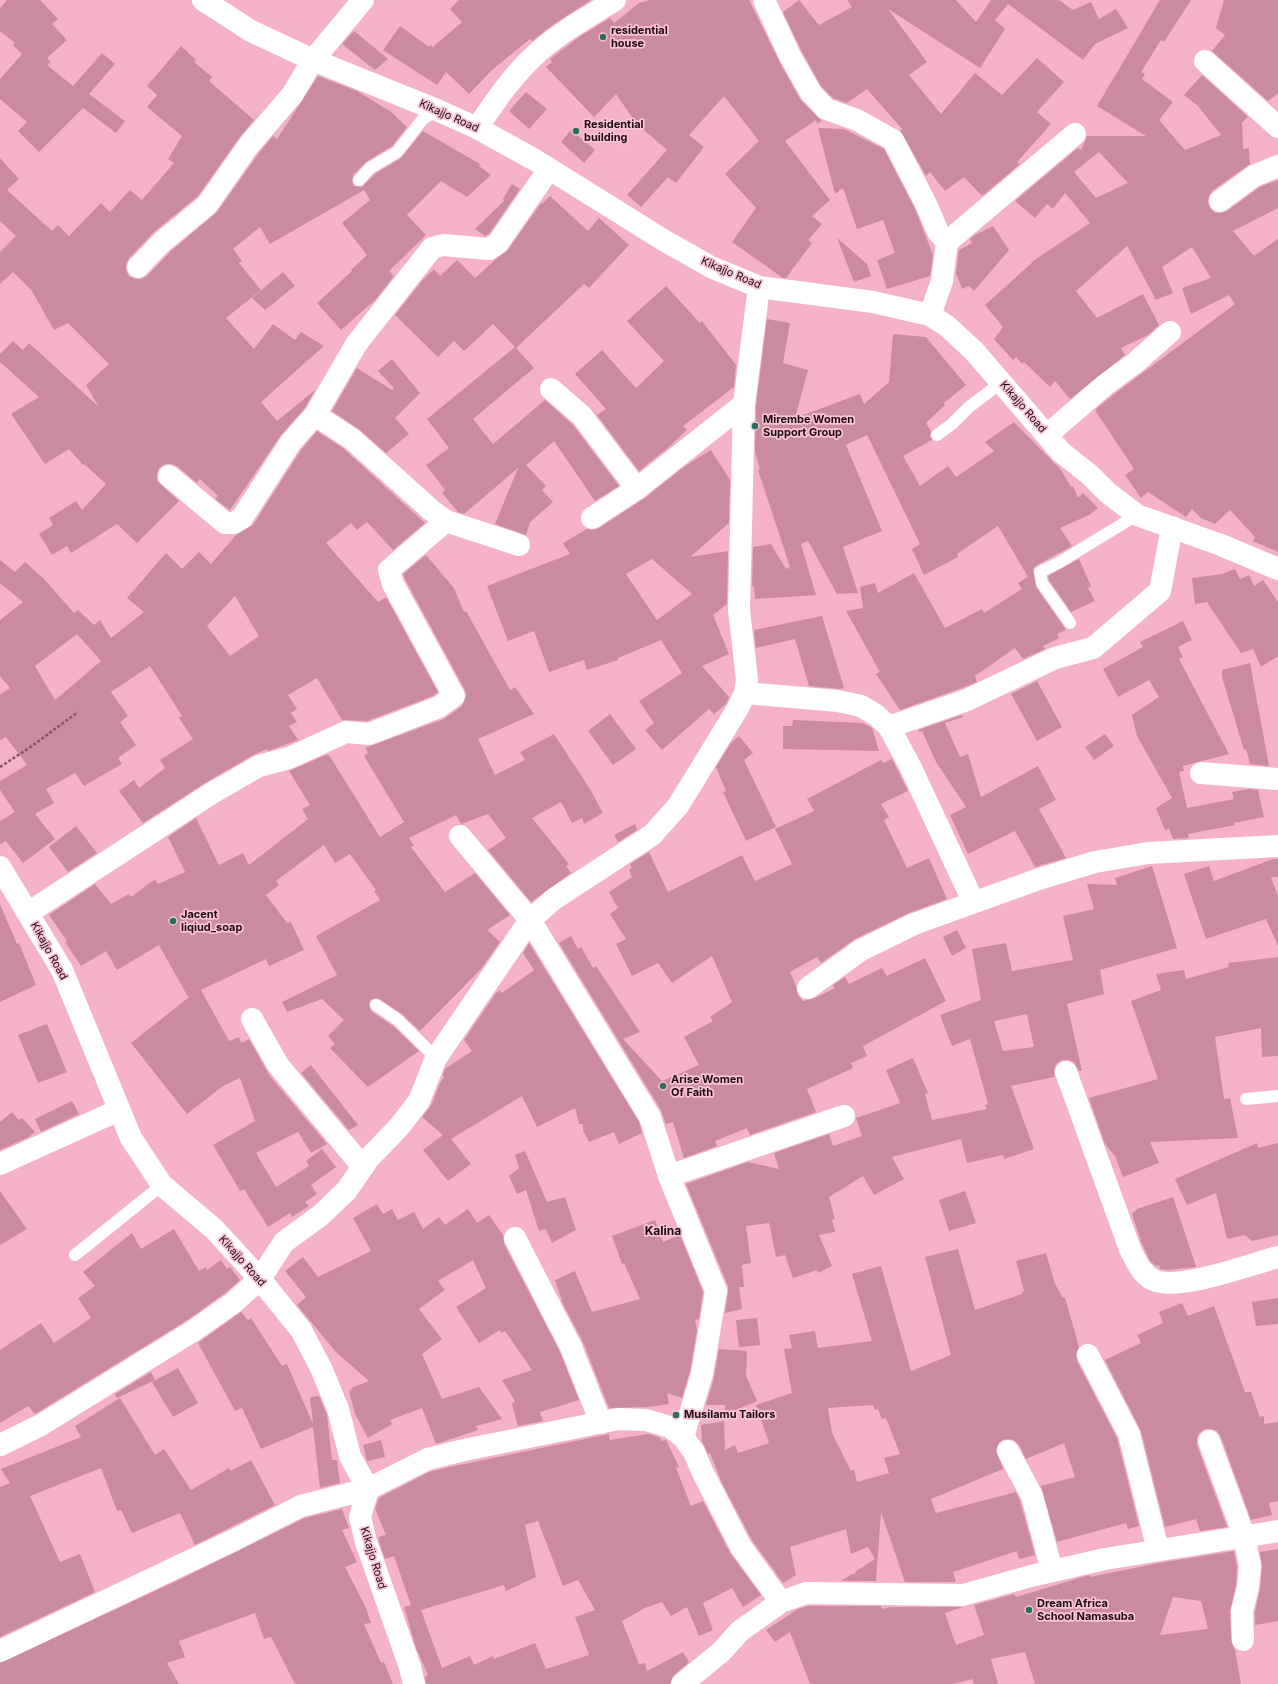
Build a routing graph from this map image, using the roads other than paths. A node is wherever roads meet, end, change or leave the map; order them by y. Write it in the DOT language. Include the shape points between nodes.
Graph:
graph roads {
  1 [pos="203,0"];
  2 [pos="363,0"];
  3 [pos="615,0"];
  4 [pos="764,0"];
  5 [pos="313,60"];
  6 [pos="1205,61"];
  7 [pos="437,110"];
  8 [pos="1278,127"];
  9 [pos="477,128"];
  10 [pos="1075,134"];
  11 [pos="1278,166"];
  12 [pos="550,168"];
  13 [pos="359,180"];
  14 [pos="1220,201"];
  15 [pos="947,242"];
  16 [pos="138,267"];
  17 [pos="759,287"];
  18 [pos="930,315"];
  19 [pos="1170,332"];
  20 [pos="1002,382"];
  21 [pos="551,389"];
  22 [pos="744,404"];
  23 [pos="315,415"];
  24 [pos="937,435"];
  25 [pos="1047,435"];
  26 [pos="169,476"];
  27 [pos="638,488"];
  28 [pos="1137,515"];
  29 [pos="592,518"];
  30 [pos="446,520"];
  31 [pos="1172,527"];
  32 [pos="519,546"];
  33 [pos="1278,569"];
  34 [pos="1070,623"];
  35 [pos="745,693"];
  36 [pos="889,727"];
  37 [pos="1201,773"];
  38 [pos="1278,779"];
  39 [pos="460,836"];
  40 [pos="1278,846"];
  41 [pos="0,867"];
  42 [pos="973,902"];
  43 [pos="28,913"];
  44 [pos="530,920"];
  45 [pos="808,988"];
  46 [pos="376,1005"];
  47 [pos="252,1019"];
  48 [pos="436,1058"];
  49 [pos="1066,1072"];
  50 [pos="1278,1096"];
  51 [pos="1246,1099"];
  52 [pos="119,1110"];
  53 [pos="844,1116"];
  54 [pos="0,1164"];
  55 [pos="363,1167"];
  56 [pos="669,1176"];
  57 [pos="162,1185"];
  58 [pos="515,1238"];
  59 [pos="75,1255"];
  60 [pos="1278,1256"];
  61 [pos="260,1279"];
  62 [pos="1088,1355"];
  63 [pos="601,1423"];
  64 [pos="683,1437"];
  65 [pos="1208,1441"];
  66 [pos="0,1445"];
  67 [pos="1008,1451"];
  68 [pos="368,1489"];
  69 [pos="1278,1531"];
  70 [pos="1244,1536"];
  71 [pos="1158,1550"];
  72 [pos="1052,1571"];
  73 [pos="781,1602"];
  74 [pos="1244,1640"];
  75 [pos="0,1650"];
  76 [pos="414,1684"];
  77 [pos="682,1684"];
  1 -- 5 [label="street, Kikajjo Road" via="251,31"];
  2 -- 5 [label="street"];
  3 -- 9 [label="street" via="532,57 508,84"];
  4 -- 15 [label="street" via="790,56 811,93 826,109 857,120 893,140 938,232"];
  5 -- 7 [label="street, Kikajjo Road"];
  5 -- 16 [label="street" via="292,95 249,145 207,205 162,242"];
  6 -- 8 [label="street"];
  7 -- 9 [label="street, Kikajjo Road"];
  7 -- 13 [label="lane" via="423,119 397,152 370,168"];
  9 -- 12 [label="street, Kikajjo Road"];
  10 -- 15 [label="street"];
  11 -- 14 [label="street" via="1254,176"];
  12 -- 17 [label="street, Kikajjo Road" via="704,264"];
  12 -- 23 [label="street" via="498,243 489,249 443,245 432,248 357,343"];
  15 -- 18 [label="street" via="942,281"];
  17 -- 18 [label="street, Kikajjo Road" via="873,302"];
  17 -- 22 [label="street"];
  18 -- 20 [label="street, Kikajjo Road" via="968,345"];
  19 -- 25 [label="street"];
  20 -- 24 [label="lane"];
  20 -- 25 [label="street, Kikajjo Road"];
  21 -- 27 [label="street" via="582,416"];
  22 -- 27 [label="street"];
  22 -- 35 [label="street" via="739,610 747,680"];
  23 -- 26 [label="street" via="291,442 242,518 234,523 225,523"];
  23 -- 30 [label="street" via="352,439 431,510"];
  25 -- 28 [label="street, Kikajjo Road" via="1062,452"];
  27 -- 29 [label="street"];
  28 -- 31 [label="street, Kikajjo Road"];
  28 -- 34 [label="lane" via="1040,572 1042,583"];
  30 -- 32 [label="street"];
  30 -- 43 [label="street" via="389,570 393,584 454,696 439,707 369,734 346,732 289,758 259,766"];
  31 -- 33 [label="street, Kikajjo Road"];
  31 -- 36 [label="street" via="1160,591 1093,648 1055,658 967,700"];
  35 -- 36 [label="street" via="838,701 861,706"];
  35 -- 44 [label="street" via="678,806 652,835 554,899"];
  36 -- 42 [label="street" via="911,768"];
  37 -- 38 [label="street"];
  39 -- 44 [label="street"];
  40 -- 42 [label="street" via="1148,853 1095,862 1039,878"];
  41 -- 43 [label="street, Kikajjo Road"];
  42 -- 45 [label="street" via="914,924 867,947"];
  43 -- 52 [label="street, Kikajjo Road" via="62,970"];
  44 -- 48 [label="street"];
  44 -- 56 [label="street" via="650,1117"];
  46 -- 48 [label="lane" via="398,1020"];
  47 -- 55 [label="street" via="278,1065"];
  48 -- 55 [label="street" via="419,1101"];
  49 -- 60 [label="street" via="1130,1249 1140,1269 1148,1276 1156,1281 1172,1283 1199,1279"];
  50 -- 51 [label="lane"];
  52 -- 54 [label="street"];
  52 -- 57 [label="street, Kikajjo Road" via="131,1138"];
  53 -- 56 [label="street"];
  55 -- 61 [label="street" via="347,1190 321,1215 284,1242"];
  56 -- 64 [label="street" via="716,1291 702,1374"];
  57 -- 59 [label="lane"];
  57 -- 61 [label="street, Kikajjo Road" via="214,1229"];
  58 -- 63 [label="street" via="571,1347"];
  61 -- 66 [label="street" via="233,1303 193,1331 41,1425"];
  61 -- 68 [label="street, Kikajjo Road" via="301,1330 318,1362 338,1409 350,1456"];
  62 -- 71 [label="street" via="1129,1434"];
  63 -- 64 [label="street" via="618,1419 646,1420 670,1427"];
  63 -- 68 [label="street" via="428,1459"];
  64 -- 73 [label="street" via="694,1452 741,1546"];
  65 -- 70 [label="street"];
  67 -- 72 [label="street" via="1032,1496"];
  68 -- 75 [label="street" via="301,1506"];
  68 -- 76 [label="street, Kikajjo Road" via="360,1517"];
  69 -- 70 [label="street"];
  70 -- 71 [label="street"];
  70 -- 74 [label="street" via="1250,1566 1242,1611"];
  71 -- 72 [label="street"];
  72 -- 73 [label="street" via="963,1595 806,1593"];
  73 -- 77 [label="street" via="740,1631 721,1652"];
}
